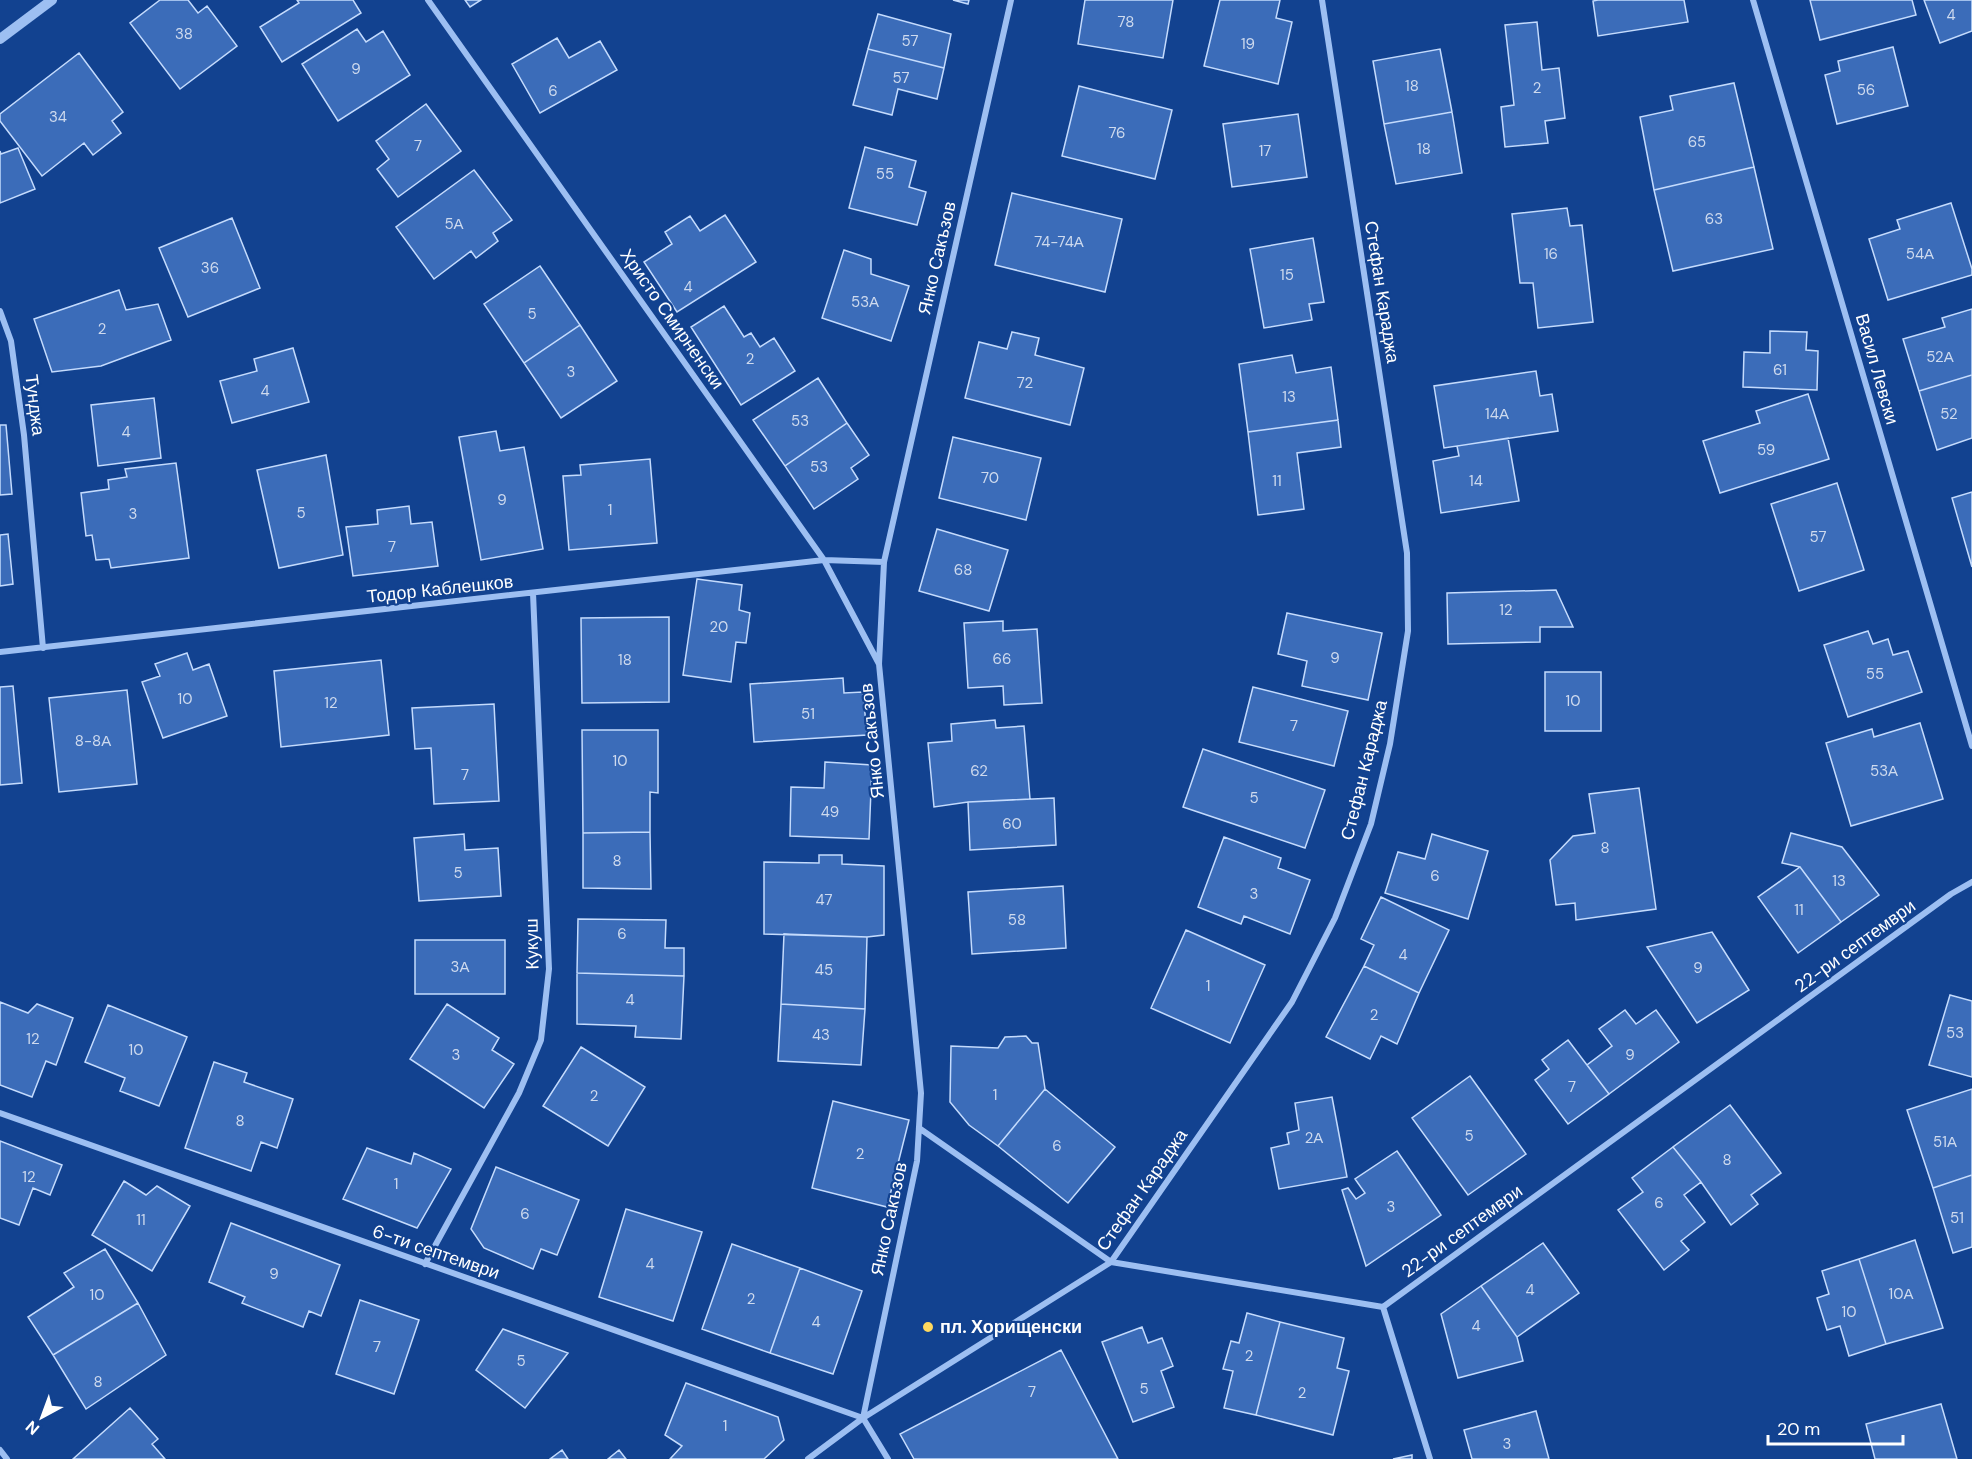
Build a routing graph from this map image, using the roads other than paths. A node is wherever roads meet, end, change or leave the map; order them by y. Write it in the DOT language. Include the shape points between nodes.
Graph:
graph roads {
  1 [pos="52,0"];
  2 [pos="428,0"];
  3 [pos="1011,0"];
  4 [pos="1322,0"];
  5 [pos="1753,0"];
  6 [pos="0,39"];
  7 [pos="0,311"];
  8 [pos="824,560"];
  9 [pos="884,562"];
  10 [pos="533,593"];
  11 [pos="43,648"];
  12 [pos="0,652"];
  13 [pos="879,664"];
  14 [pos="1972,746"];
  15 [pos="1972,882"];
  16 [pos="0,1113"];
  17 [pos="919,1128"];
  18 [pos="1112,1262"];
  19 [pos="424,1264"];
  20 [pos="1383,1307"];
  21 [pos="863,1418"];
  22 [pos="0,1450"];
  23 [pos="7,1459"];
  24 [pos="808,1459"];
  25 [pos="888,1459"];
  26 [pos="1430,1459"];
  1 -- 6 [label="street"];
  2 -- 8 [label="street, Христо Смирненски"];
  3 -- 9 [label="street, Янко Сакъзов"];
  4 -- 18 [label="street, Стефан Караджа" via="1407,553 1408,631 1392,732 1371,824 1335,918 1292,1002"];
  5 -- 14 [label="street, Васил Левски"];
  7 -- 11 [label="street, Тунджа" via="11,341 24,435"];
  8 -- 9 [label="street, Тодор Каблешков"];
  8 -- 10 [label="street, Тодор Каблешков"];
  8 -- 13 [label="street, Христо Смирненски"];
  9 -- 13 [label="street, Янко Сакъзов"];
  10 -- 11 [label="street, Тодор Каблешков"];
  10 -- 19 [label="street, Кукуш" via="549,969 541,1040 519,1093"];
  11 -- 12 [label="street, Тодор Каблешков"];
  13 -- 17 [label="street, Янко Сакъзов" via="921,1093"];
  15 -- 20 [label="street, 22-ри септември"];
  16 -- 19 [label="street, 6-ти септември"];
  17 -- 18 [label="street"];
  17 -- 21 [label="street, Янко Сакъзов" via="917,1161"];
  18 -- 20 [label="street"];
  18 -- 21 [label="street, Стефан Караджа"];
  19 -- 21 [label="street, 6-ти септември"];
  20 -- 26 [label="street"];
  21 -- 24 [label="street"];
  21 -- 25 [label="street"];
  22 -- 23 [label="street"];
}
